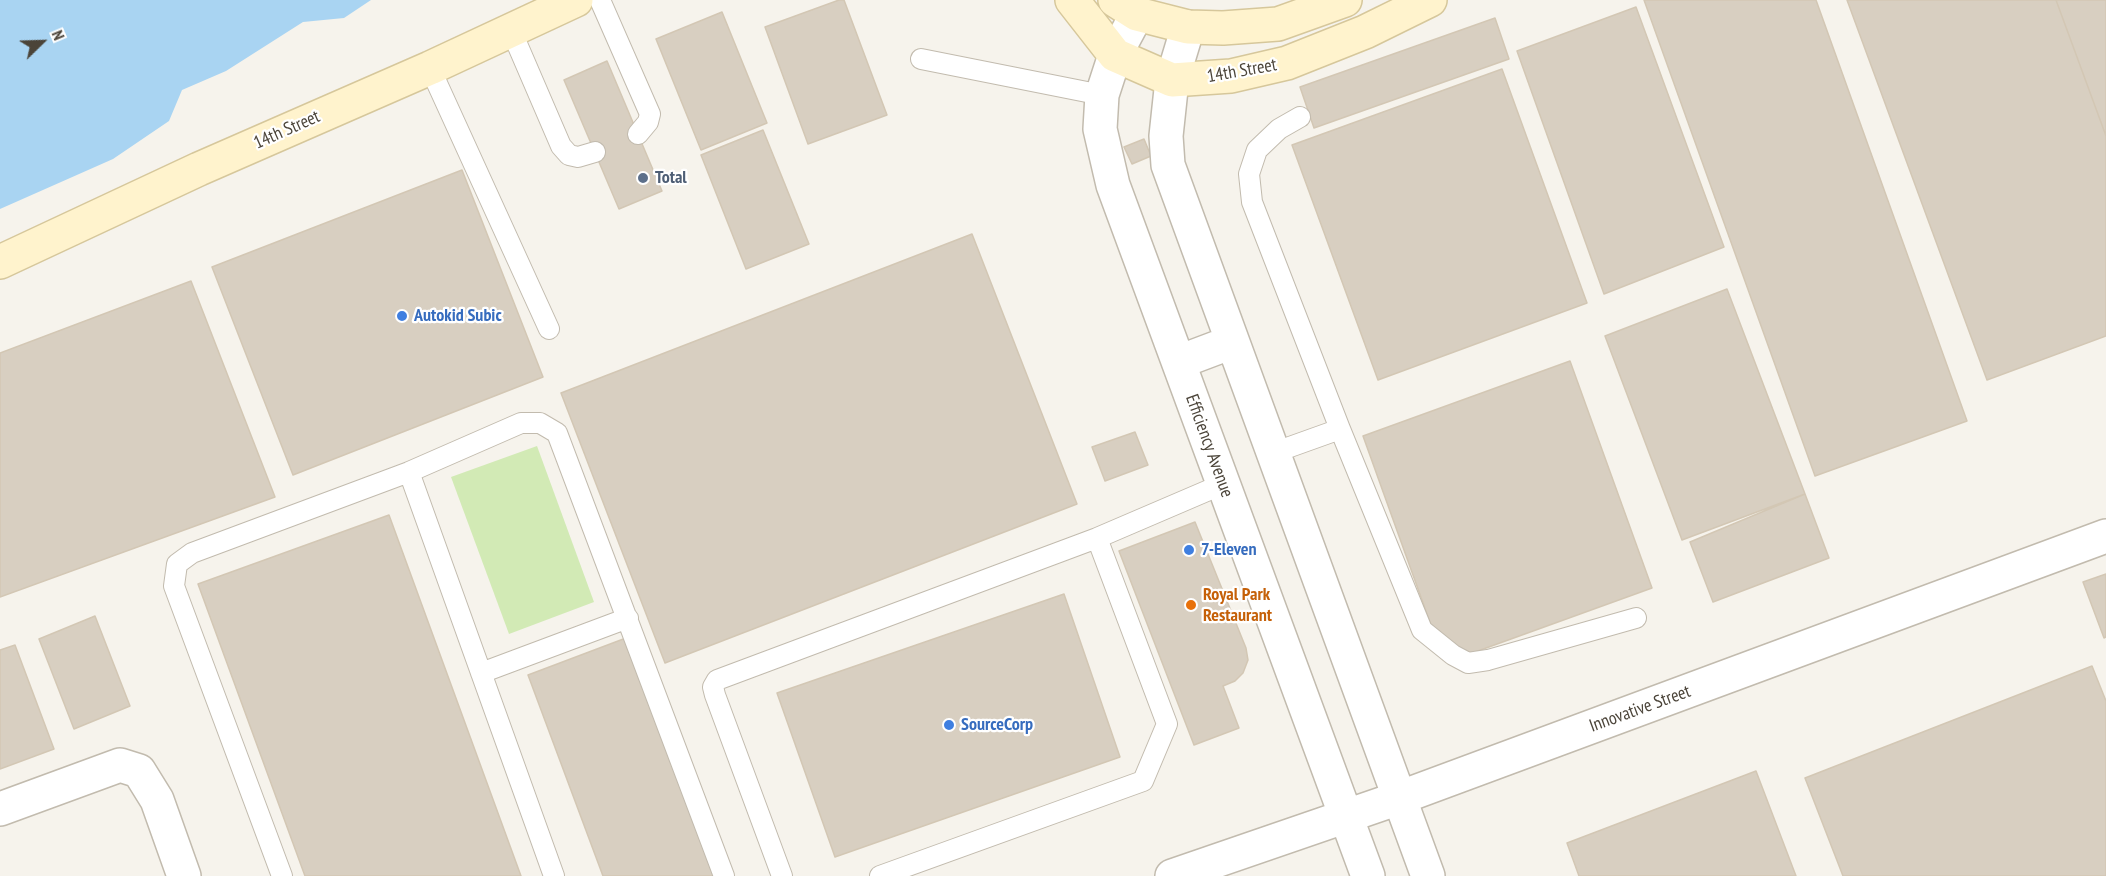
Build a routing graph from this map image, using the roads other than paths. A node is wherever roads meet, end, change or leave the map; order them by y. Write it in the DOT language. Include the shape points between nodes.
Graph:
graph roads {
  1 [pos="576,0"];
  2 [pos="600,0"];
  3 [pos="1072,0"];
  4 [pos="1345,0"];
  5 [pos="1430,0"];
  6 [pos="1126,7"];
  7 [pos="1188,27"];
  8 [pos="511,30"];
  9 [pos="1115,55"];
  10 [pos="921,59"];
  11 [pos="430,68"];
  12 [pos="1172,80"];
  13 [pos="1102,95"];
  14 [pos="1300,117"];
  15 [pos="638,134"];
  16 [pos="595,152"];
  17 [pos="0,262"];
  18 [pos="549,329"];
  19 [pos="1232,342"];
  20 [pos="1179,362"];
  21 [pos="1340,429"];
  22 [pos="1273,453"];
  23 [pos="409,472"];
  24 [pos="1223,484"];
  25 [pos="2106,536"];
  26 [pos="1097,538"];
  27 [pos="628,618"];
  28 [pos="1636,618"];
  29 [pos="481,674"];
  30 [pos="1399,798"];
  31 [pos="0,808"];
  32 [pos="1345,816"];
  33 [pos="184,876"];
  34 [pos="282,876"];
  35 [pos="554,876"];
  36 [pos="724,876"];
  37 [pos="782,876"];
  38 [pos="880,876"];
  39 [pos="1172,876"];
  40 [pos="1368,876"];
  41 [pos="1428,876"];
  1 -- 8 [label="main road, 14th Street"];
  2 -- 15 [label="lane" via="650,114"];
  3 -- 9 [label="main road, 14th Street"];
  4 -- 7 [label="main road" via="1278,24"];
  5 -- 12 [label="main road, 14th Street" via="1365,32 1287,63 1231,76"];
  6 -- 7 [label="main road"];
  6 -- 9 [label="street, Efficiency Avenue"];
  7 -- 12 [label="street"];
  8 -- 11 [label="main road, 14th Street"];
  8 -- 16 [label="lane" via="561,146 569,155 578,157"];
  9 -- 12 [label="main road, 14th Street"];
  9 -- 13 [label="street, Efficiency Avenue"];
  10 -- 13 [label="lane"];
  11 -- 17 [label="main road, 14th Street"];
  11 -- 18 [label="lane"];
  12 -- 19 [label="street" via="1166,136 1168,165"];
  13 -- 20 [label="street, Efficiency Avenue" via="1100,129 1113,185"];
  14 -- 21 [label="lane" via="1279,129 1257,150 1249,174 1252,202"];
  19 -- 20 [label="street"];
  19 -- 22 [label="street"];
  20 -- 24 [label="street, Efficiency Avenue"];
  21 -- 22 [label="lane"];
  21 -- 28 [label="lane" via="1422,630 1453,655 1468,663 1488,660"];
  22 -- 30 [label="street"];
  23 -- 27 [label="lane" via="521,423 540,423 557,433"];
  23 -- 29 [label="lane"];
  23 -- 34 [label="lane" via="192,553 177,564 174,586"];
  24 -- 26 [label="lane"];
  24 -- 32 [label="street, Efficiency Avenue"];
  25 -- 30 [label="street, Innovative Street"];
  26 -- 37 [label="lane" via="717,680 713,687 715,695"];
  26 -- 38 [label="lane" via="1167,724 1143,781"];
  27 -- 29 [label="lane"];
  27 -- 36 [label="lane"];
  29 -- 35 [label="lane"];
  30 -- 32 [label="street, Innovative Street"];
  30 -- 41 [label="street"];
  31 -- 33 [label="street" via="120,765 139,771 157,800"];
  32 -- 39 [label="street, Innovative Street"];
  32 -- 40 [label="street, Efficiency Avenue"];
}
